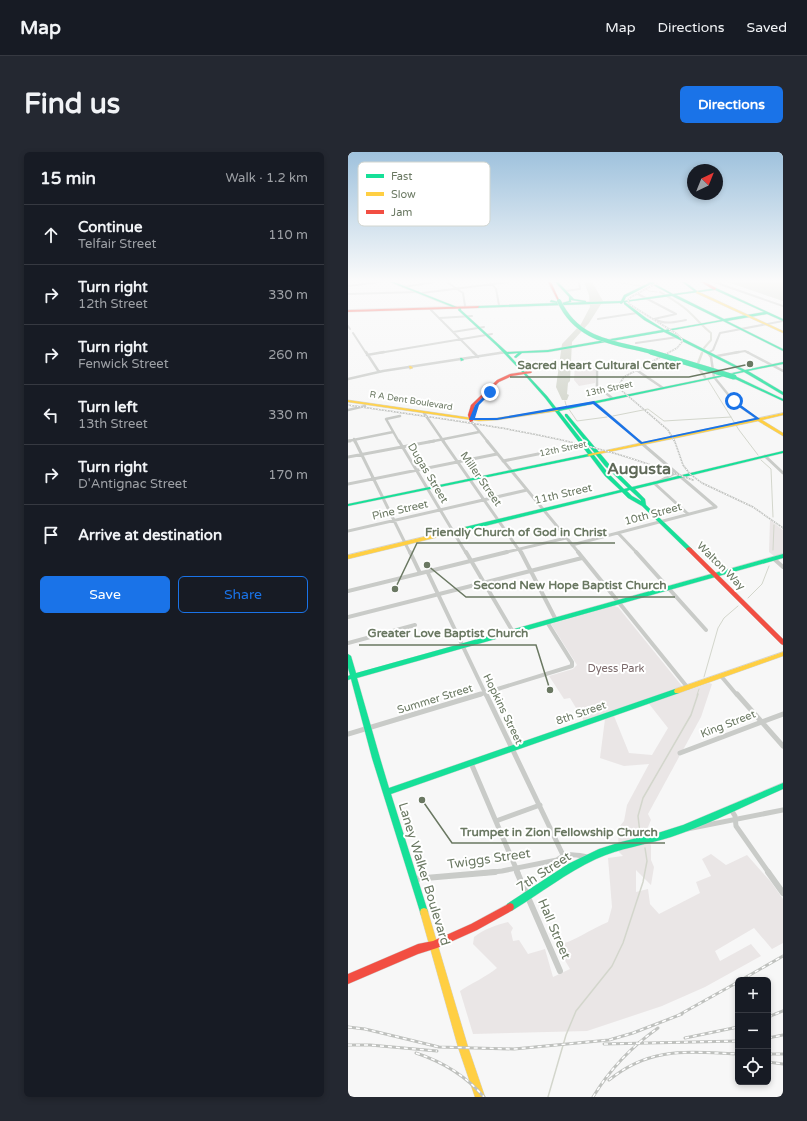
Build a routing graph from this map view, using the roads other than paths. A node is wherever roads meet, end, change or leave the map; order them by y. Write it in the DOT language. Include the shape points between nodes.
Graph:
graph roads {
  1 [pos="348,326"];
  2 [pos="448,326"];
  3 [pos="578,326"];
  4 [pos="662,326"];
  5 [pos="663,326"];
  6 [pos="674,326"];
  7 [pos="740,326"];
  8 [pos="754,326"];
  9 [pos="770,326"];
  10 [pos="482,328"];
  11 [pos="666,328"];
  12 [pos="744,328"];
  13 [pos="350,329"];
  14 [pos="453,332"];
  15 [pos="783,332"];
  16 [pos="352,333"];
  17 [pos="493,337"];
  18 [pos="678,337"];
  19 [pos="461,340"];
  20 [pos="636,343"];
  21 [pos="779,346"];
  22 [pos="515,353"];
  23 [pos="710,353"];
  24 [pos="367,355"];
  25 [pos="478,356"];
  26 [pos="783,363"];
  27 [pos="597,364"];
  28 [pos="629,365"];
  29 [pos="772,365"];
  30 [pos="783,371"];
  31 [pos="379,372"];
  32 [pos="527,372"];
  33 [pos="738,375"];
  34 [pos="348,379"];
  35 [pos="708,379"];
  36 [pos="663,388"];
  37 [pos="783,395"];
  38 [pos="612,398"];
  39 [pos="783,400"];
  40 [pos="348,402"];
  41 [pos="594,402"];
  42 [pos="473,405"];
  43 [pos="365,406"];
  44 [pos="564,408"];
  45 [pos="348,410"];
  46 [pos="425,414"];
  47 [pos="783,414"];
  48 [pos="400,416"];
  49 [pos="457,418"];
  50 [pos="758,419"];
  51 [pos="471,420"];
  52 [pos="393,432"];
  53 [pos="479,432"];
  54 [pos="783,435"];
  55 [pos="354,439"];
  56 [pos="442,439"];
  57 [pos="348,440"];
  58 [pos="641,443"];
  59 [pos="402,446"];
  60 [pos="558,450"];
  61 [pos="783,452"];
  62 [pos="593,453"];
  63 [pos="362,454"];
  64 [pos="497,454"];
  65 [pos="348,457"];
  66 [pos="761,457"];
  67 [pos="503,461"];
  68 [pos="458,462"];
  69 [pos="416,470"];
  70 [pos="511,471"];
  71 [pos="783,473"];
  72 [pos="678,475"];
  73 [pos="374,479"];
  74 [pos="470,479"];
  75 [pos="656,483"];
  76 [pos="348,484"];
  77 [pos="427,488"];
  78 [pos="527,490"];
  79 [pos="627,490"];
  80 [pos="383,498"];
  81 [pos="484,500"];
  82 [pos="348,505"];
  83 [pos="440,510"];
  84 [pos="543,510"];
  85 [pos="688,514"];
  86 [pos="394,520"];
  87 [pos="499,520"];
  88 [pos="660,522"];
  89 [pos="348,531"];
  90 [pos="453,531"];
  91 [pos="618,533"];
  92 [pos="566,538"];
  93 [pos="405,543"];
  94 [pos="572,545"];
  95 [pos="519,549"];
  96 [pos="783,556"];
  97 [pos="348,557"];
  98 [pos="582,558"];
  99 [pos="774,559"];
  100 [pos="470,561"];
  101 [pos="783,567"];
  102 [pos="531,571"];
  103 [pos="427,572"];
  104 [pos="420,573"];
  105 [pos="715,575"];
  106 [pos="484,583"];
  107 [pos="668,588"];
  108 [pos="348,591"];
  109 [pos="439,595"];
  110 [pos="618,602"];
  111 [pos="348,617"];
  112 [pos="556,620"];
  113 [pos="547,622"];
  114 [pos="415,625"];
  115 [pos="706,630"];
  116 [pos="513,632"];
  117 [pos="348,643"];
  118 [pos="783,643"];
  119 [pos="463,646"];
  120 [pos="783,654"];
  121 [pos="348,656"];
  122 [pos="721,676"];
  123 [pos="351,677"];
  124 [pos="690,687"];
  125 [pos="485,693"];
  126 [pos="783,714"];
  127 [pos="762,722"];
  128 [pos="368,728"];
  129 [pos="348,734"];
  130 [pos="782,744"];
  131 [pos="512,749"];
  132 [pos="680,753"];
  133 [pos="471,763"];
  134 [pos="783,786"];
  135 [pos="387,792"];
  136 [pos="540,805"];
  137 [pos="730,808"];
  138 [pos="783,810"];
  139 [pos="736,820"];
  140 [pos="496,822"];
  141 [pos="673,832"];
  142 [pos="563,855"];
  143 [pos="589,858"];
  144 [pos="516,869"];
  145 [pos="414,879"];
  146 [pos="783,893"];
  147 [pos="528,897"];
  148 [pos="434,945"];
  149 [pos="560,972"];
  150 [pos="348,979"];
  151 [pos="480,1097"];
  1 -- 13 [label="street"];
  2 -- 14 [label="street"];
  3 -- 33 [label="main road, bridge" via="595,335"];
  4 -- 11 [label="main road"];
  5 -- 11 [label="street"];
  6 -- 11 [label="main road"];
  7 -- 12 [label="main road"];
  8 -- 12 [label="street"];
  9 -- 15 [label="main road"];
  10 -- 14 [label="street"];
  10 -- 17 [label="main road, Walton Way"];
  11 -- 18 [label="main road"];
  11 -- 22 [label="main road, bridge" via="548,351"];
  12 -- 21 [label="main road"];
  12 -- 23 [label="street" via="719,334"];
  14 -- 19 [label="street"];
  16 -- 24 [label="street"];
  17 -- 19 [label="street"];
  17 -- 22 [label="main road, Walton Way"];
  18 -- 20 [label="street"];
  18 -- 23 [label="main road"];
  19 -- 24 [label="street"];
  19 -- 25 [label="street"];
  22 -- 25 [label="street"];
  22 -- 32 [label="main road, Walton Way"];
  23 -- 29 [label="street" via="745,351"];
  23 -- 33 [label="main road"];
  23 -- 35 [label="street"];
  24 -- 31 [label="street"];
  25 -- 31 [label="street"];
  26 -- 29 [label="main road, 13th Street"];
  27 -- 38 [label="street" via="597,386"];
  28 -- 36 [label="street"];
  29 -- 30 [label="street"];
  29 -- 33 [label="main road, 13th Street"];
  31 -- 34 [label="street"];
  32 -- 42 [label="main road" via="502,378"];
  32 -- 44 [label="main road, Walton Way"];
  32 -- 51 [label="main road" via="502,381 477,405"];
  33 -- 35 [label="main road, 13th Street"];
  33 -- 37 [label="main road"];
  33 -- 39 [label="main road"];
  35 -- 36 [label="main road, 13th Street"];
  35 -- 50 [label="street" via="734,403"];
  36 -- 38 [label="main road, 13th Street"];
  38 -- 41 [label="main road, 13th Street"];
  40 -- 43 [label="main road, 13th Street"];
  40 -- 46 [label="main road, R A Dent Boulevard"];
  41 -- 44 [label="main road, 13th Street"];
  41 -- 58 [label="street"];
  42 -- 49 [label="main road"];
  42 -- 51 [label="main road"];
  43 -- 45 [label="street"];
  43 -- 46 [label="main road, 13th Street"];
  44 -- 51 [label="main road, 13th Street" via="497,419"];
  44 -- 62 [label="main road, Walton Way"];
  46 -- 49 [label="main road, R A Dent Boulevard"];
  46 -- 51 [label="main road, 13th Street"];
  46 -- 56 [label="street, Miller Street"];
  47 -- 50 [label="main road, 12th Street"];
  48 -- 52 [label="street, Dugas Street" via="386,419"];
  49 -- 51 [label="main road, R A Dent Boulevard"];
  50 -- 54 [label="main road"];
  50 -- 58 [label="main road, 12th Street"];
  51 -- 53 [label="street"];
  52 -- 55 [label="street"];
  52 -- 59 [label="street, Dugas Street"];
  53 -- 56 [label="street"];
  53 -- 64 [label="street"];
  55 -- 57 [label="street"];
  55 -- 63 [label="street"];
  56 -- 59 [label="street"];
  56 -- 68 [label="street, Miller Street"];
  58 -- 62 [label="main road, 12th Street"];
  58 -- 72 [label="street"];
  59 -- 63 [label="street"];
  59 -- 69 [label="street, Dugas Street"];
  60 -- 67 [label="street"];
  61 -- 66 [label="main road, 11th Street"];
  62 -- 70 [label="main road, 12th Street"];
  62 -- 79 [label="main road, Walton Way"];
  63 -- 65 [label="street"];
  63 -- 73 [label="street"];
  64 -- 67 [label="street"];
  64 -- 68 [label="street"];
  66 -- 71 [label="street"];
  66 -- 72 [label="main road, 11th Street"];
  67 -- 70 [label="street"];
  68 -- 69 [label="street"];
  68 -- 74 [label="street, Miller Street"];
  69 -- 73 [label="street"];
  69 -- 77 [label="street, Dugas Street"];
  70 -- 74 [label="main road, 12th Street"];
  70 -- 78 [label="street"];
  72 -- 75 [label="main road, 11th Street"];
  72 -- 85 [label="street, 10th Street" via="716,507"];
  73 -- 76 [label="street"];
  73 -- 80 [label="street"];
  74 -- 77 [label="main road, 12th Street"];
  74 -- 81 [label="street, Miller Street"];
  75 -- 79 [label="main road, 11th Street"];
  75 -- 85 [label="street"];
  77 -- 80 [label="main road, 12th Street"];
  77 -- 83 [label="street, Dugas Street"];
  78 -- 81 [label="street, Pine Street"];
  78 -- 84 [label="street"];
  79 -- 84 [label="main road, 11th Street"];
  79 -- 88 [label="main road, Walton Way" via="643,500 644,505"];
  80 -- 82 [label="main road, 12th Street"];
  80 -- 86 [label="street"];
  81 -- 83 [label="street, Pine Street"];
  81 -- 87 [label="street, Miller Street"];
  83 -- 86 [label="street, Pine Street"];
  83 -- 90 [label="street, Dugas Street"];
  84 -- 87 [label="main road, 11th Street"];
  84 -- 92 [label="street"];
  85 -- 88 [label="street, 10th Street"];
  86 -- 89 [label="street, Pine Street"];
  86 -- 93 [label="street"];
  87 -- 90 [label="main road, 11th Street"];
  87 -- 95 [label="street, Miller Street"];
  88 -- 91 [label="street, 10th Street"];
  88 -- 105 [label="main road, Walton Way"];
  90 -- 93 [label="main road, 11th Street"];
  90 -- 100 [label="street, Dugas Street"];
  91 -- 94 [label="street, 10th Street"];
  91 -- 107 [label="street"];
  92 -- 94 [label="street"];
  92 -- 95 [label="street"];
  93 -- 97 [label="main road, 11th Street"];
  93 -- 104 [label="street"];
  94 -- 98 [label="street"];
  95 -- 100 [label="street"];
  95 -- 102 [label="street, Miller Street"];
  96 -- 99 [label="main road"];
  98 -- 102 [label="street"];
  98 -- 110 [label="street"];
  99 -- 101 [label="street"];
  99 -- 105 [label="main road"];
  100 -- 103 [label="street"];
  100 -- 106 [label="street, Dugas Street"];
  102 -- 106 [label="street"];
  102 -- 112 [label="street, Miller Street"];
  103 -- 104 [label="street"];
  103 -- 109 [label="street, Hopkins Street"];
  104 -- 108 [label="street"];
  105 -- 107 [label="main road"];
  105 -- 118 [label="main road, Walton Way"];
  106 -- 109 [label="street"];
  106 -- 116 [label="street, Dugas Street"];
  107 -- 110 [label="main road"];
  107 -- 115 [label="street"];
  109 -- 111 [label="street"];
  109 -- 119 [label="street, Hopkins Street"];
  110 -- 112 [label="main road"];
  110 -- 124 [label="street"];
  112 -- 113 [label="main road"];
  113 -- 116 [label="main road"];
  113 -- 125 [label="street, Summer Street" via="573,665"];
  114 -- 117 [label="street"];
  116 -- 119 [label="main road"];
  119 -- 123 [label="main road"];
  119 -- 125 [label="street, Hopkins Street"];
  120 -- 122 [label="main road, 8th Street"];
  121 -- 123 [label="main road, Laney Walker Boulevard"];
  122 -- 124 [label="main road, 8th Street"];
  122 -- 127 [label="street"];
  123 -- 128 [label="main road, Laney Walker Boulevard"];
  124 -- 131 [label="main road, 8th Street"];
  125 -- 128 [label="street, Summer Street"];
  125 -- 131 [label="street, Hopkins Street"];
  126 -- 127 [label="street, King Street"];
  127 -- 130 [label="street"];
  127 -- 132 [label="street, King Street"];
  128 -- 129 [label="street, Summer Street"];
  128 -- 135 [label="main road, Laney Walker Boulevard"];
  131 -- 133 [label="main road, 8th Street"];
  131 -- 136 [label="street, Hopkins Street"];
  133 -- 135 [label="main road, 8th Street"];
  133 -- 140 [label="street, Hall Street"];
  134 -- 137 [label="main road, 7th Street"];
  135 -- 145 [label="main road, Laney Walker Boulevard"];
  136 -- 140 [label="street"];
  136 -- 142 [label="street, Hopkins Street"];
  137 -- 139 [label="street"];
  137 -- 141 [label="main road, 7th Street"];
  138 -- 139 [label="street"];
  139 -- 141 [label="street"];
  139 -- 146 [label="street" via="736,826"];
  140 -- 144 [label="street, Hall Street"];
  141 -- 143 [label="main road, 7th Street" via="609,849"];
  142 -- 143 [label="street, Twiggs Street"];
  142 -- 144 [label="street, Twiggs Street" via="556,860"];
  143 -- 147 [label="main road, 7th Street"];
  144 -- 145 [label="street, Twiggs Street"];
  144 -- 147 [label="street, Hall Street"];
  145 -- 148 [label="main road, Laney Walker Boulevard"];
  147 -- 148 [label="main road, 7th Street" via="474,927"];
  147 -- 149 [label="street, Hall Street"];
  148 -- 150 [label="main road" via="418,948"];
  148 -- 151 [label="main road, Laney Walker Boulevard"];
}
